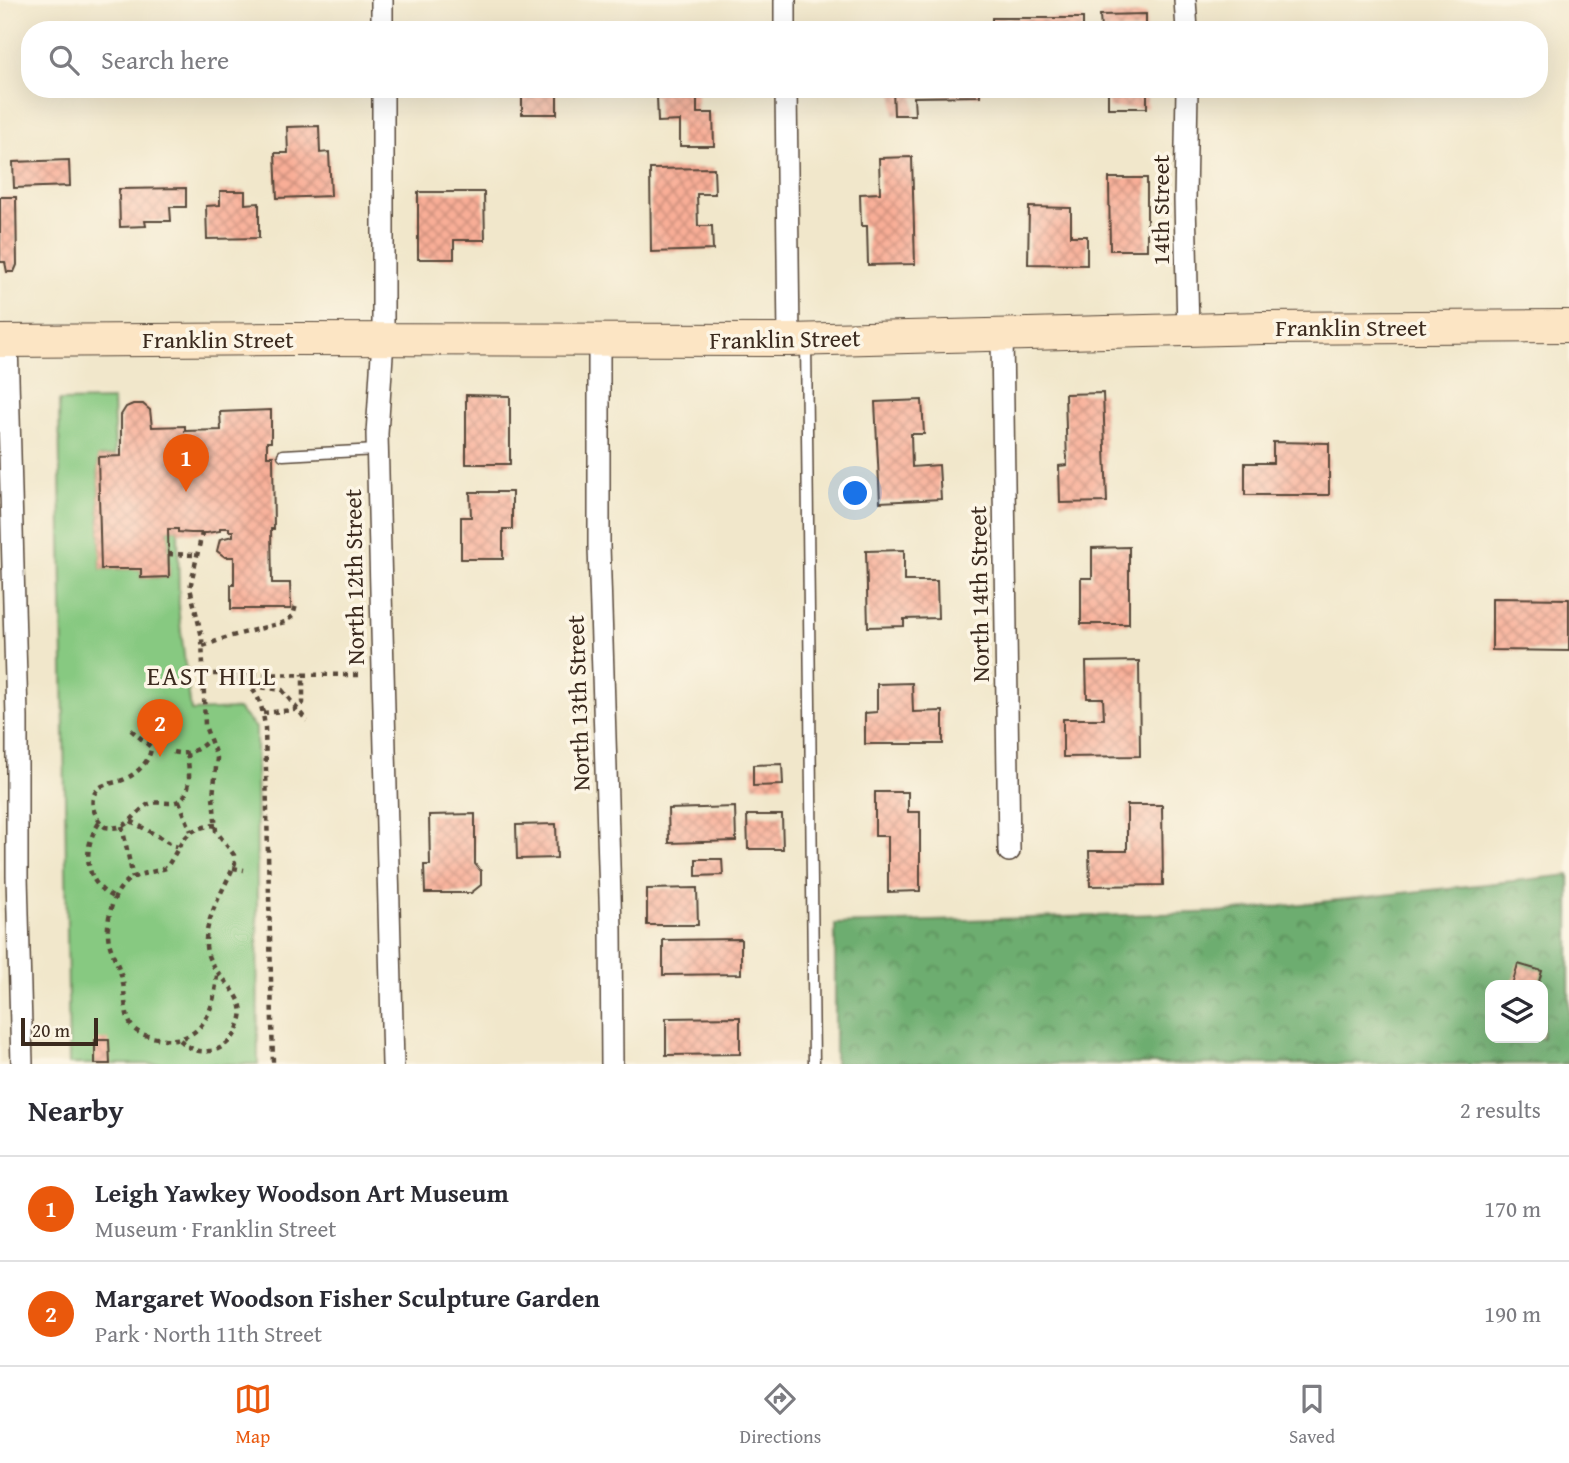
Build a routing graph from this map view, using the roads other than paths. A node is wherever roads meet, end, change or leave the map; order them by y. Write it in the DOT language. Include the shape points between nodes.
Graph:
graph roads {
  1 [pos="382,0"];
  2 [pos="785,0"];
  3 [pos="1185,0"];
  4 [pos="382,21"];
  5 [pos="786,21"];
  6 [pos="1186,21"];
  7 [pos="383,98"];
  8 [pos="786,98"];
  9 [pos="1187,98"];
  10 [pos="1569,326"];
  11 [pos="1188,330"];
  12 [pos="1002,336"];
  13 [pos="383,340"];
  14 [pos="797,340"];
  15 [pos="3,341"];
  16 [pos="599,341"];
  17 [pos="377,450"];
  18 [pos="283,455"];
  19 [pos="1009,852"];
  20 [pos="22,1064"];
  21 [pos="393,1064"];
  22 [pos="612,1064"];
  23 [pos="814,1064"];
  1 -- 4 [label="street"];
  2 -- 5 [label="street"];
  3 -- 6 [label="street"];
  7 -- 13 [label="street, North 12th Street"];
  8 -- 14 [label="street"];
  9 -- 11 [label="street, 14th Street"];
  10 -- 11 [label="street, Franklin Street"];
  11 -- 12 [label="street, Franklin Street"];
  12 -- 14 [label="street, Franklin Street"];
  12 -- 19 [label="street, North 14th Street"];
  13 -- 15 [label="street, Franklin Street"];
  13 -- 16 [label="street, Franklin Street"];
  13 -- 17 [label="street, North 12th Street"];
  14 -- 16 [label="street, Franklin Street"];
  14 -- 23 [label="lane"];
  15 -- 20 [label="street" via="17,717"];
  16 -- 22 [label="street, North 13th Street" via="599,546"];
  17 -- 18 [label="lane"];
  17 -- 21 [label="street, North 12th Street"];
}
